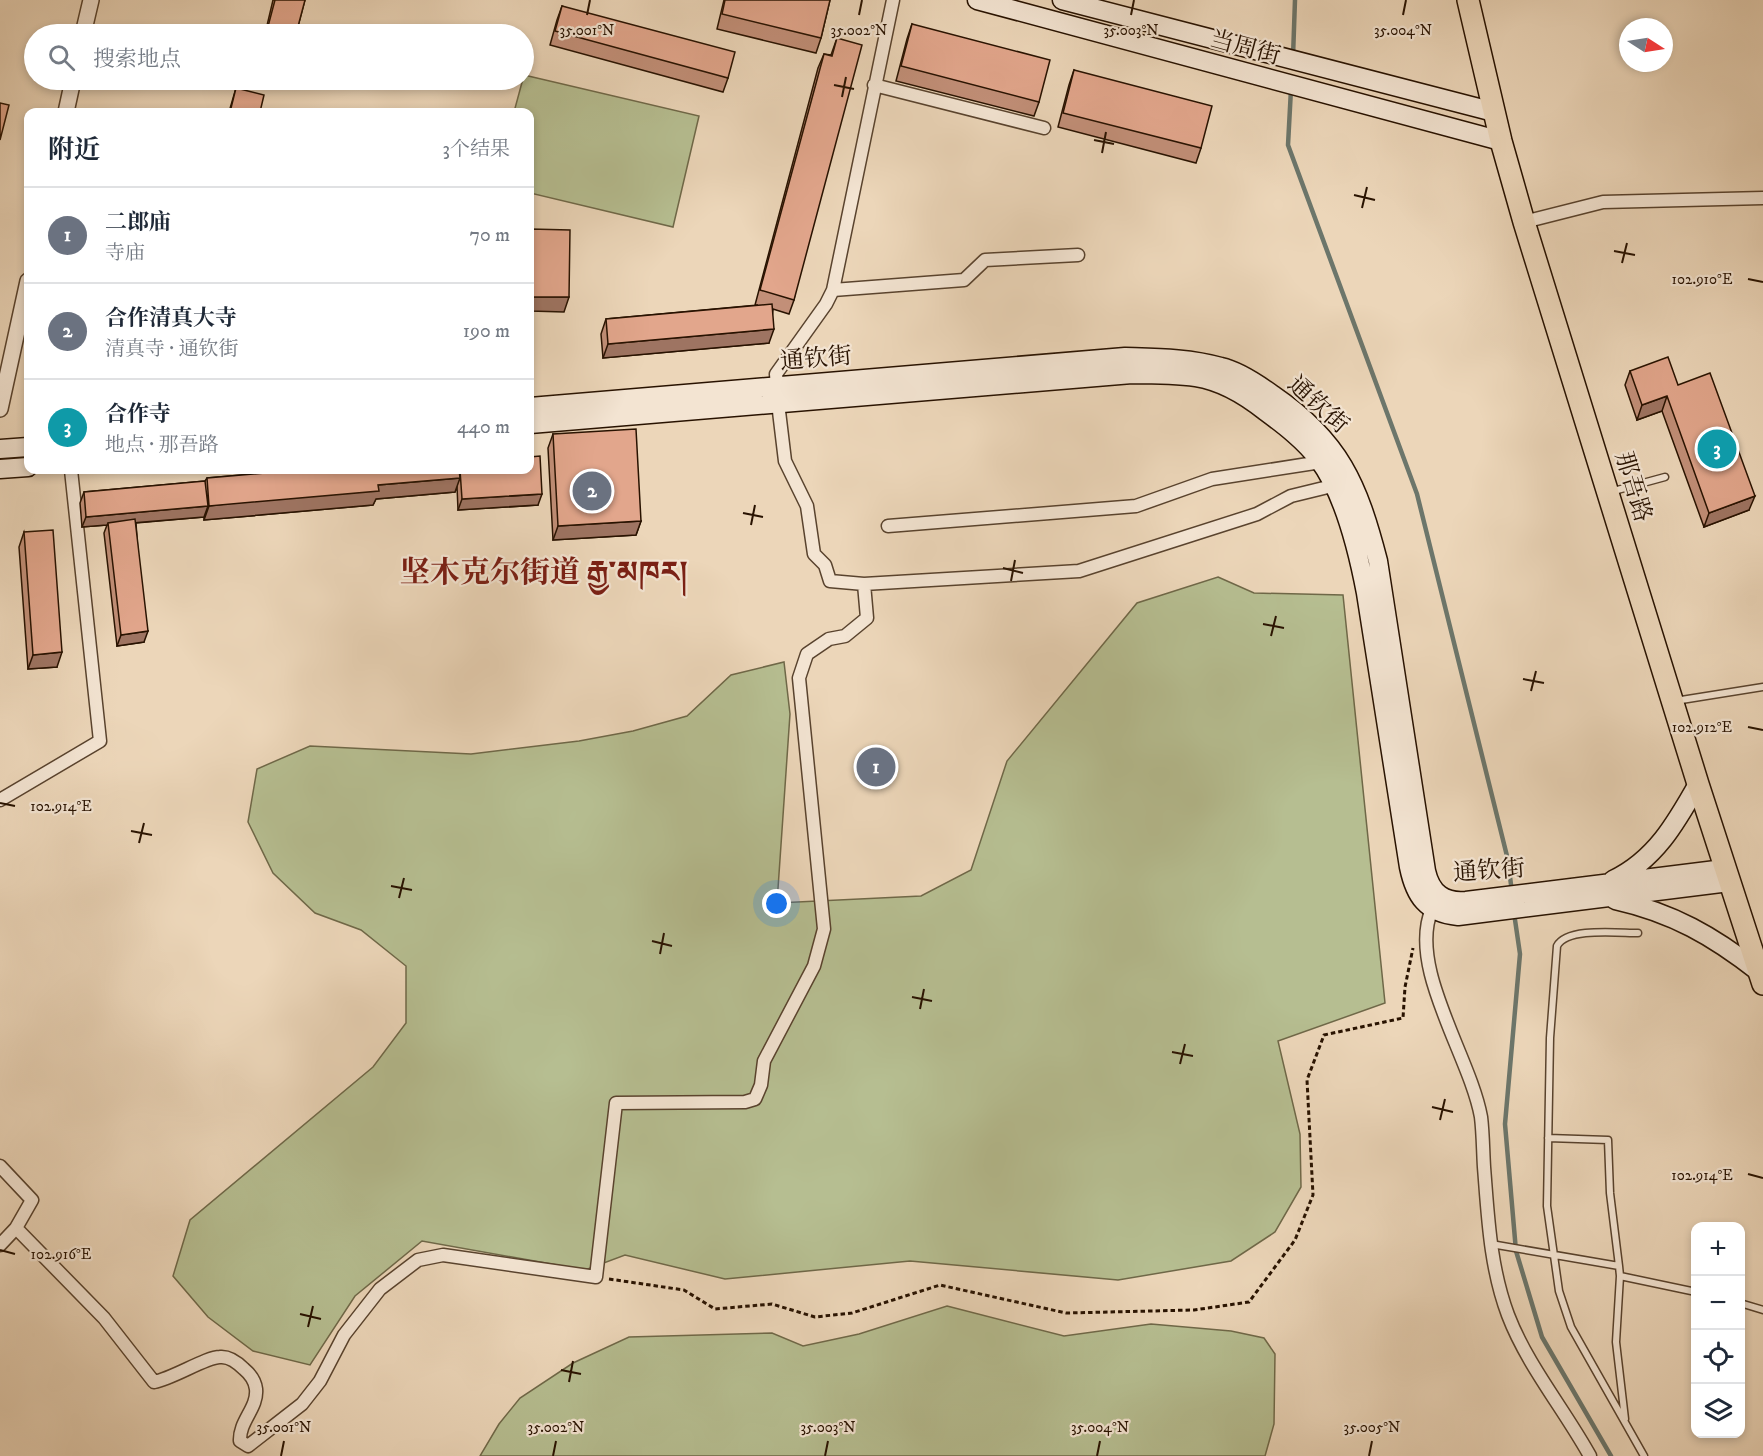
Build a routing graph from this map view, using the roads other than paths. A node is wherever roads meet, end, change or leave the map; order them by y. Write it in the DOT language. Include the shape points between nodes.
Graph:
graph roads {
  1 [pos="90,0"];
  2 [pos="893,0"];
  3 [pos="977,0"];
  4 [pos="1062,0"];
  5 [pos="1468,0"];
  6 [pos="85,24"];
  7 [pos="874,85"];
  8 [pos="71,90"];
  9 [pos="67,108"];
  10 [pos="1494,112"];
  11 [pos="1044,128"];
  12 [pos="1501,141"];
  13 [pos="1763,198"];
  14 [pos="1524,222"];
  15 [pos="1078,255"];
  16 [pos="833,290"];
  17 [pos="24,299"];
  18 [pos="778,395"];
  19 [pos="534,407"];
  20 [pos="0,410"];
  21 [pos="534,424"];
  22 [pos="24,447"];
  23 [pos="0,449"];
  24 [pos="1321,462"];
  25 [pos="24,467"];
  26 [pos="0,469"];
  27 [pos="71,474"];
  28 [pos="1665,477"];
  29 [pos="1332,486"];
  30 [pos="1608,493"];
  31 [pos="888,526"];
  32 [pos="864,584"];
  33 [pos="1763,687"];
  34 [pos="1672,702"];
  35 [pos="1698,784"];
  36 [pos="0,800"];
  37 [pos="1726,876"];
  38 [pos="1604,891"];
  39 [pos="1467,908"];
  40 [pos="1432,909"];
  41 [pos="1638,933"];
  42 [pos="1761,978"];
  43 [pos="1548,1138"];
  44 [pos="0,1166"];
  45 [pos="16,1228"];
  46 [pos="0,1245"];
  47 [pos="1495,1245"];
  48 [pos="1553,1254"];
  49 [pos="1619,1266"];
  50 [pos="1620,1276"];
  51 [pos="1691,1291"];
  52 [pos="1745,1305"];
  53 [pos="1763,1310"];
  54 [pos="1626,1424"];
  55 [pos="1590,1456"];
  56 [pos="1644,1456"];
  1 -- 6 [label="street"];
  2 -- 7 [label="street"];
  3 -- 12 [label="main road, 当周街"];
  4 -- 10 [label="main road, 当周街"];
  5 -- 10 [label="highway, 那吾路"];
  7 -- 11 [label="street"];
  7 -- 16 [label="street"];
  8 -- 9 [label="street"];
  10 -- 12 [label="highway, 那吾路"];
  12 -- 14 [label="highway, 那吾路"];
  13 -- 14 [label="street" via="1603,202"];
  14 -- 30 [label="highway, 那吾路"];
  15 -- 16 [label="street" via="985,260 964,280"];
  16 -- 18 [label="street" via="776,374"];
  17 -- 20 [label="street"];
  18 -- 19 [label="main road, 通钦街"];
  18 -- 21 [label="main road"];
  18 -- 24 [label="main road" via="1132,374 1197,377 1218,383 1257,404"];
  18 -- 32 [label="street" via="785,461 807,507 814,554 825,565 830,581"];
  18 -- 39 [label="main road, 通钦街" via="1026,364 1125,357 1175,358 1224,368 1294,409 1320,432 1342,461 1366,513 1378,561 1426,872 1434,891"];
  22 -- 23 [label="main road"];
  24 -- 29 [label="main road"];
  24 -- 31 [label="street" via="1212,478 1136,506"];
  25 -- 26 [label="main road"];
  27 -- 36 [label="street" via="100,741"];
  28 -- 30 [label="lane"];
  29 -- 32 [label="street" via="1291,495 1257,514 1079,571"];
  29 -- 40 [label="main road" via="1359,554 1412,880 1421,902"];
  30 -- 34 [label="highway, 那吾路"];
  32 -- 45 [label="street" via="867,618 844,636 829,639 807,654 800,678 824,929 814,966 764,1061 755,1099 615,1103 596,1276 443,1255 418,1260 380,1289 344,1335 320,1381 302,1404 248,1446 240,1441 239,1429 254,1404 256,1389 250,1374 234,1360 219,1357 154,1382 104,1317"];
  33 -- 34 [label="lane"];
  34 -- 35 [label="highway, 那吾路"];
  35 -- 37 [label="highway, 那吾路"];
  35 -- 38 [label="main road" via="1658,847"];
  37 -- 38 [label="main road, 通钦街"];
  37 -- 42 [label="highway, 那吾路"];
  38 -- 39 [label="main road, 通钦街"];
  38 -- 42 [label="main road" via="1689,925 1723,945"];
  39 -- 40 [label="main road" via="1446,915"];
  40 -- 47 [label="street" via="1424,942 1428,968 1481,1118"];
  41 -- 43 [label="lane" via="1575,934 1558,943 1550,1038"];
  43 -- 48 [label="lane" via="1547,1206"];
  43 -- 49 [label="lane" via="1608,1140"];
  44 -- 45 [label="street" via="32,1200"];
  45 -- 46 [label="street"];
  47 -- 48 [label="lane"];
  47 -- 55 [label="street" via="1497,1281 1509,1317 1535,1368"];
  48 -- 49 [label="lane"];
  48 -- 54 [label="lane" via="1559,1291 1571,1327"];
  49 -- 50 [label="lane"];
  50 -- 51 [label="lane"];
  50 -- 54 [label="lane" via="1616,1342"];
  52 -- 53 [label="lane"];
  54 -- 56 [label="lane"];
}
